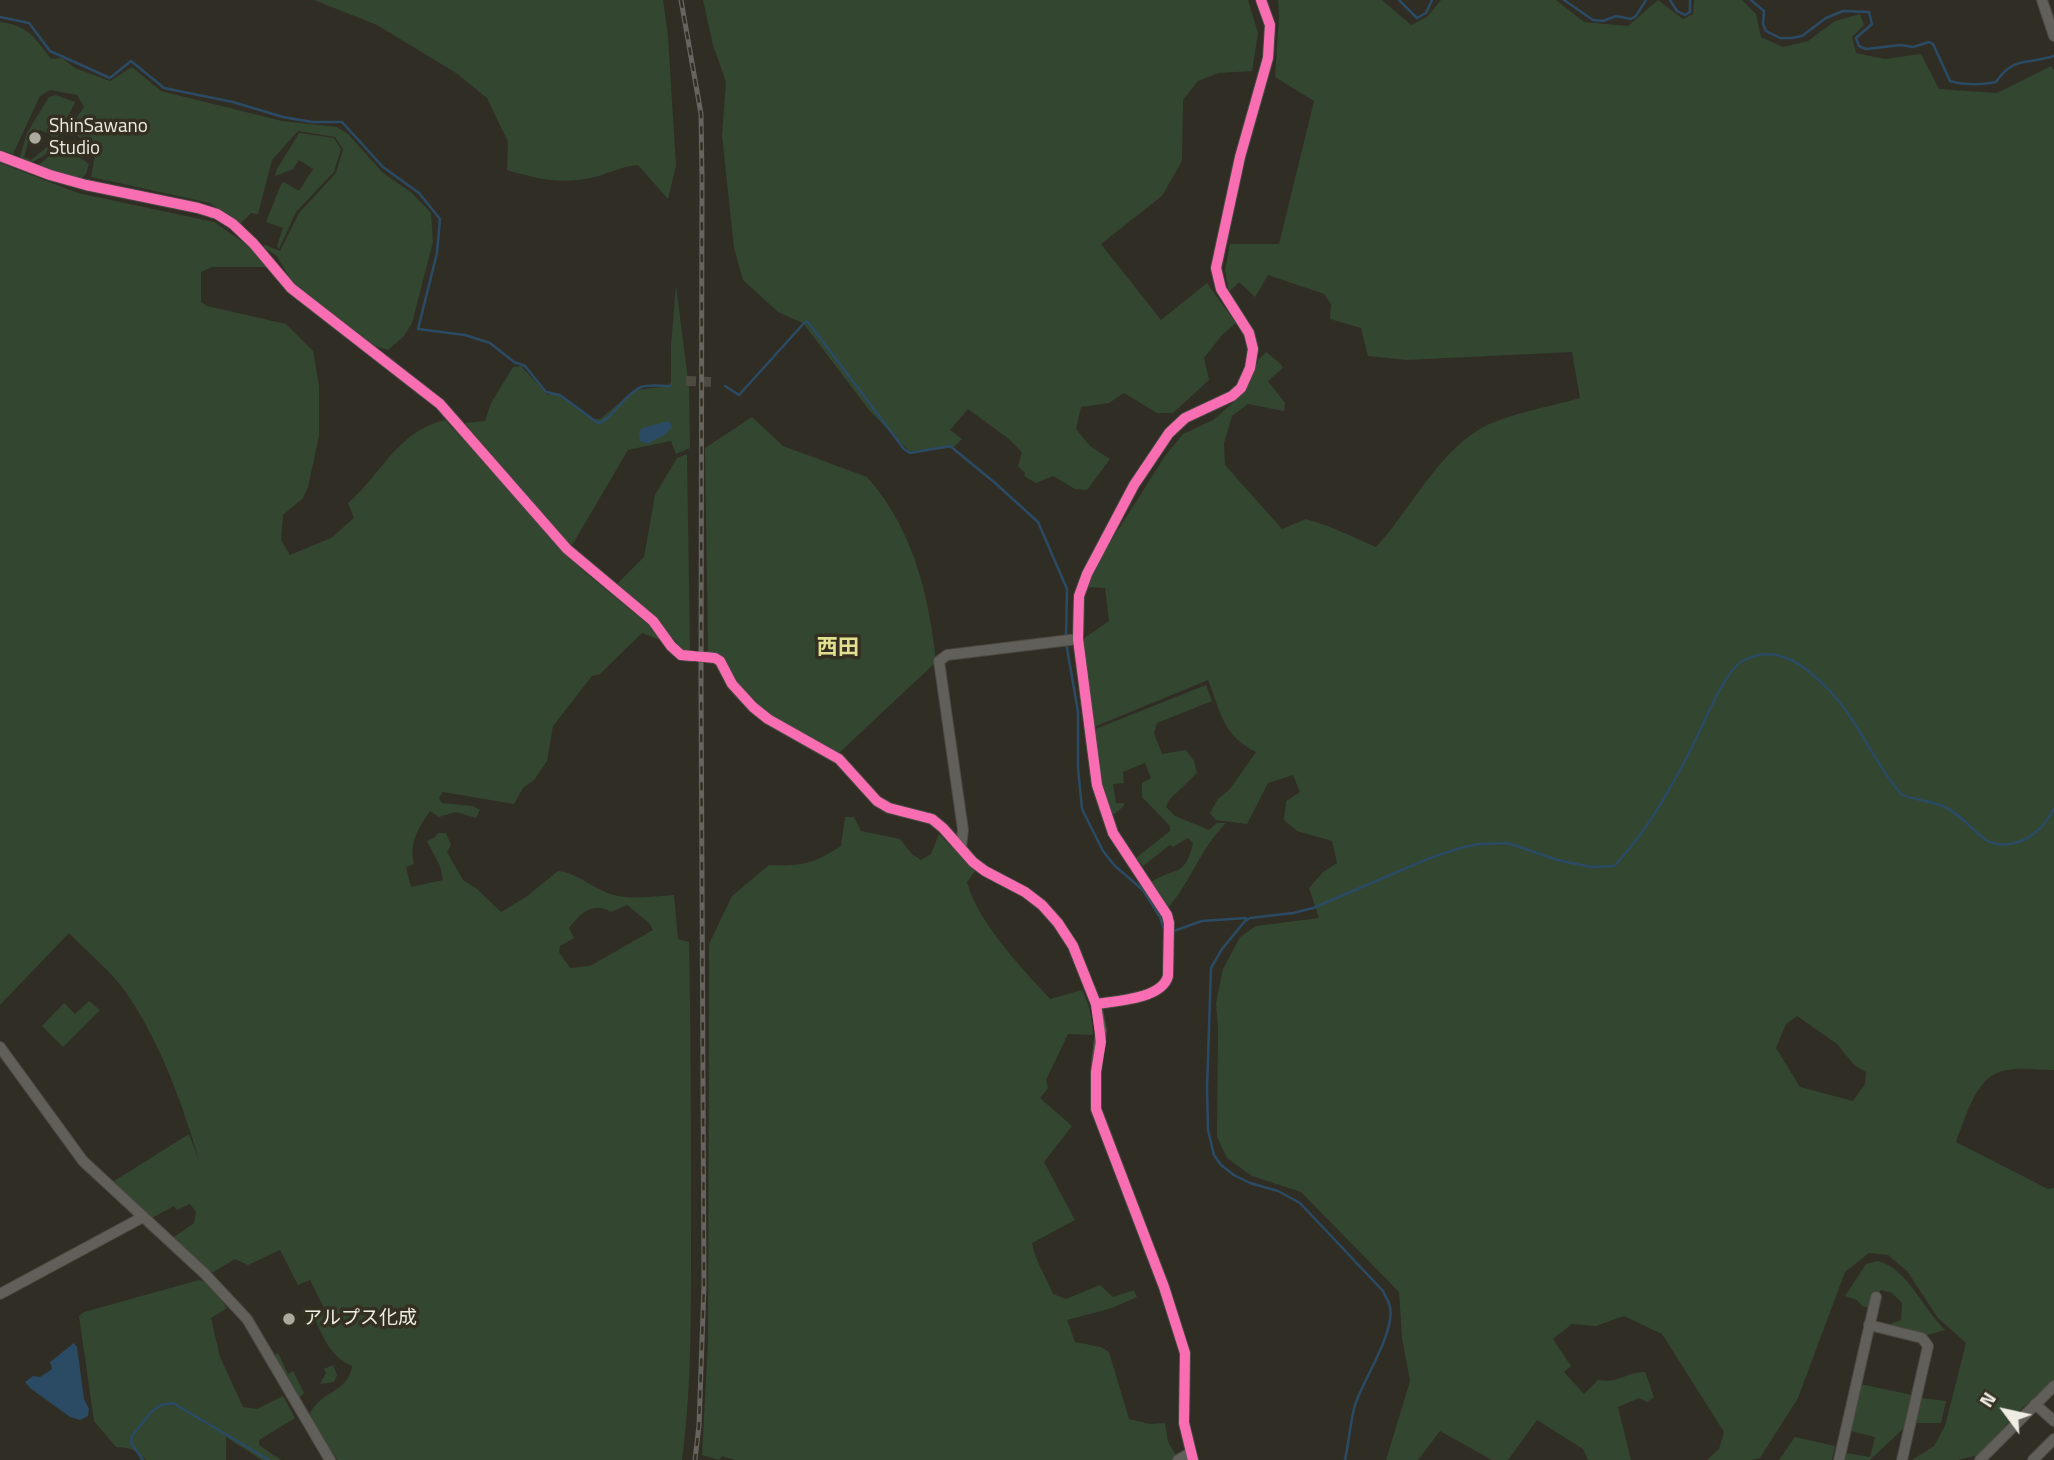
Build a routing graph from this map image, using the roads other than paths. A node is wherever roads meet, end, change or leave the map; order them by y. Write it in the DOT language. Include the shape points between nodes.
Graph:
graph roads {
  1 [pos="1261,0"];
  2 [pos="2042,0"];
  3 [pos="2054,36"];
  4 [pos="0,156"];
  5 [pos="1078,639"];
  6 [pos="691,656"];
  7 [pos="707,657"];
  8 [pos="961,847"];
  9 [pos="1096,1004"];
  10 [pos="0,1046"];
  11 [pos="143,1217"];
  12 [pos="0,1294"];
  13 [pos="1876,1297"];
  14 [pos="1869,1325"];
  15 [pos="2054,1386"];
  16 [pos="2035,1404"];
  17 [pos="2054,1421"];
  18 [pos="2054,1439"];
  19 [pos="1191,1456"];
  20 [pos="330,1460"];
  21 [pos="1178,1460"];
  22 [pos="1839,1460"];
  23 [pos="1902,1460"];
  24 [pos="1980,1460"];
  25 [pos="2033,1460"];
  1 -- 5 [label="street" via="1270,25 1268,58 1216,268 1221,289 1249,333 1253,349 1250,369 1241,388 1185,418 1149,461 1083,582"];
  2 -- 3 [label="street"];
  4 -- 6 [label="street" via="86,185 198,208 233,224 291,288 440,404 566,549 653,621 671,646"];
  5 -- 8 [label="street" via="947,655 939,661 963,830"];
  5 -- 9 [label="street" via="1091,751 1105,814 1169,923 1166,984 1131,999"];
  7 -- 8 [label="street" via="720,662 753,707 839,759 877,801 932,819"];
  8 -- 9 [label="street" via="985,871 1026,892 1058,923 1073,946"];
  9 -- 19 [label="street" via="1101,1042 1096,1109 1185,1353 1184,1423"];
  10 -- 11 [label="street" via="83,1161"];
  11 -- 12 [label="street"];
  11 -- 20 [label="street" via="247,1319"];
  13 -- 14 [label="street"];
  14 -- 22 [label="street"];
  14 -- 23 [label="street" via="1922,1338 1928,1346"];
  15 -- 16 [label="street"];
  16 -- 17 [label="street"];
  16 -- 24 [label="street"];
  18 -- 25 [label="street"];
  19 -- 21 [label="street"];
}
